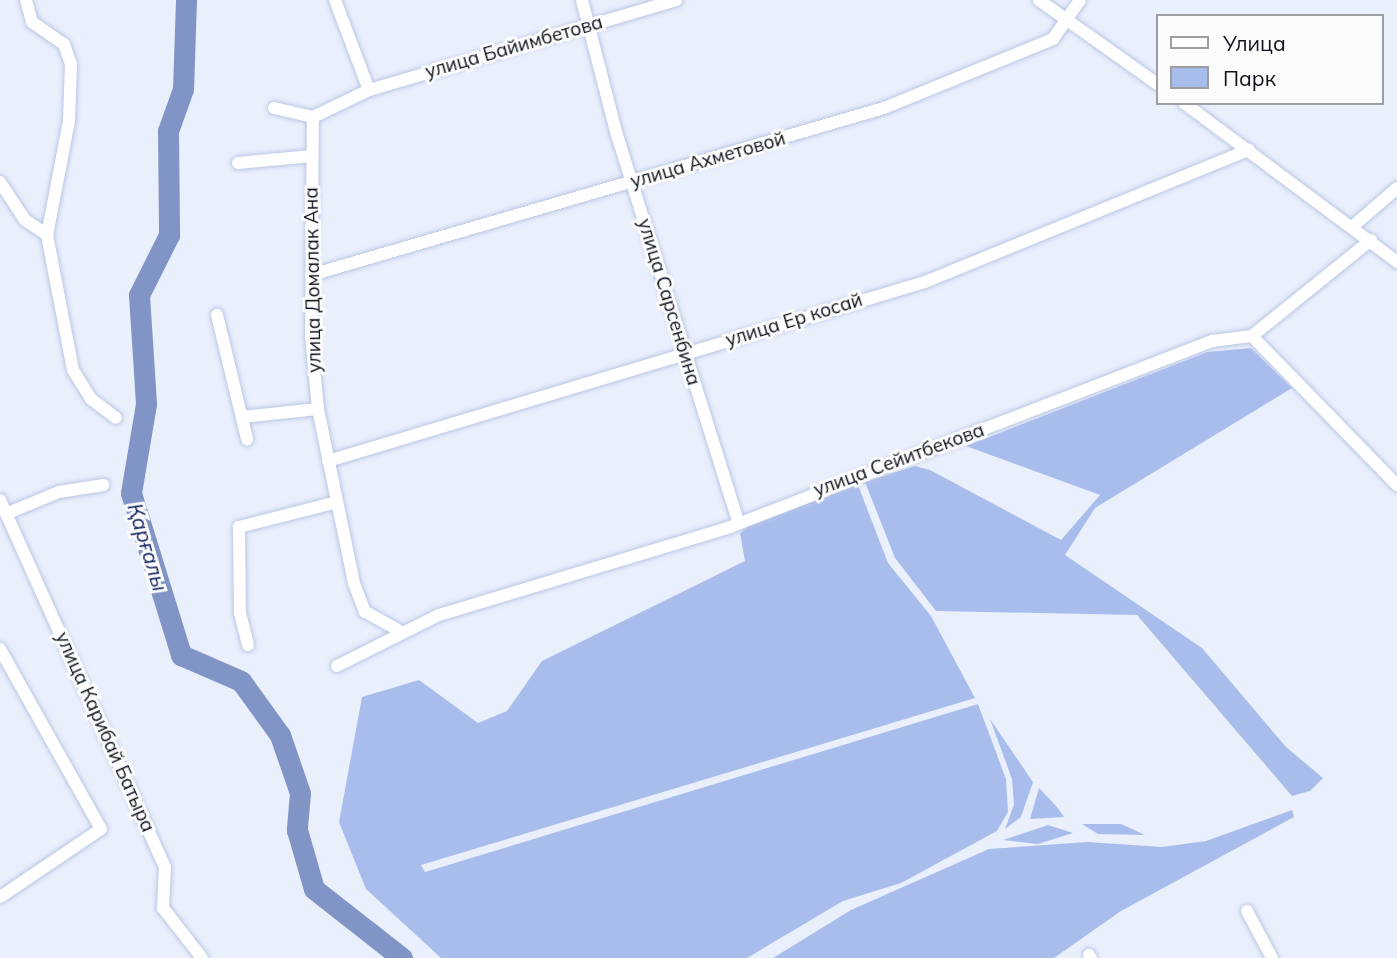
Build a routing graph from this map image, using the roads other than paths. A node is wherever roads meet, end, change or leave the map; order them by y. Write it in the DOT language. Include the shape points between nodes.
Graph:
graph roads {
  1 [pos="26,0"];
  2 [pos="335,0"];
  3 [pos="582,0"];
  4 [pos="676,0"];
  5 [pos="1040,0"];
  6 [pos="1080,0"];
  7 [pos="1064,20"];
  8 [pos="587,25"];
  9 [pos="1156,82"];
  10 [pos="369,90"];
  11 [pos="1187,105"];
  12 [pos="274,108"];
  13 [pos="313,117"];
  14 [pos="1249,150"];
  15 [pos="312,156"];
  16 [pos="238,163"];
  17 [pos="0,182"];
  18 [pos="632,183"];
  19 [pos="1397,188"];
  20 [pos="1353,227"];
  21 [pos="47,235"];
  22 [pos="1371,240"];
  23 [pos="1397,262"];
  24 [pos="311,275"];
  25 [pos="217,315"];
  26 [pos="1251,336"];
  27 [pos="684,354"];
  28 [pos="318,409"];
  29 [pos="242,417"];
  30 [pos="116,418"];
  31 [pos="247,439"];
  32 [pos="328,461"];
  33 [pos="103,485"];
  34 [pos="1397,485"];
  35 [pos="0,500"];
  36 [pos="337,502"];
  37 [pos="8,513"];
  38 [pos="738,522"];
  39 [pos="398,630"];
  40 [pos="248,645"];
  41 [pos="0,649"];
  42 [pos="337,666"];
  43 [pos="0,897"];
  44 [pos="1247,911"];
  45 [pos="202,957"];
  46 [pos="1272,958"];
  1 -- 21 [label="street" via="32,22 64,44 71,64 66,137"];
  2 -- 10 [label="street"];
  3 -- 8 [label="street, улица Сарсенбина"];
  4 -- 8 [label="street, улица Байимбетова"];
  5 -- 7 [label="street"];
  6 -- 7 [label="street, улица Ахметовой"];
  7 -- 9 [label="street"];
  7 -- 18 [label="street, улица Ахметовой" via="1054,39 884,108"];
  8 -- 10 [label="street, улица Байимбетова"];
  8 -- 18 [label="street, улица Сарсенбина"];
  10 -- 13 [label="street, улица Байимбетова"];
  11 -- 14 [label="street"];
  12 -- 13 [label="street"];
  13 -- 15 [label="street, улица Домалак Ана"];
  14 -- 20 [label="street"];
  14 -- 27 [label="street, улица Ер косай" via="925,282"];
  15 -- 16 [label="street"];
  15 -- 24 [label="street, улица Домалак Ана"];
  17 -- 21 [label="street" via="26,220"];
  18 -- 24 [label="street, улица Ахметовой"];
  18 -- 27 [label="street, улица Сарсенбина"];
  19 -- 20 [label="street"];
  20 -- 22 [label="street"];
  21 -- 30 [label="street" via="73,370 91,399"];
  22 -- 23 [label="street"];
  22 -- 26 [label="street"];
  24 -- 28 [label="street, улица Домалак Ана"];
  25 -- 29 [label="street"];
  26 -- 34 [label="street"];
  26 -- 38 [label="street, улица Сейитбекова" via="1212,341"];
  27 -- 32 [label="street, улица Ер косай"];
  27 -- 38 [label="street, улица Сарсенбина"];
  28 -- 29 [label="street"];
  28 -- 32 [label="street, улица Домалак Ана"];
  29 -- 31 [label="street"];
  32 -- 36 [label="street, улица Домалак Ана"];
  33 -- 37 [label="street" via="59,492"];
  35 -- 37 [label="street, улица Карибай Батыра"];
  36 -- 39 [label="street, улица Домалак Ана" via="365,612"];
  36 -- 40 [label="street" via="239,527 240,613"];
  37 -- 45 [label="street, улица Карибай Батыра" via="166,867 163,908"];
  38 -- 39 [label="street, улица Сейитбекова"];
  39 -- 42 [label="street" via="363,658"];
  41 -- 43 [label="street" via="101,829"];
  44 -- 46 [label="street"];
}
